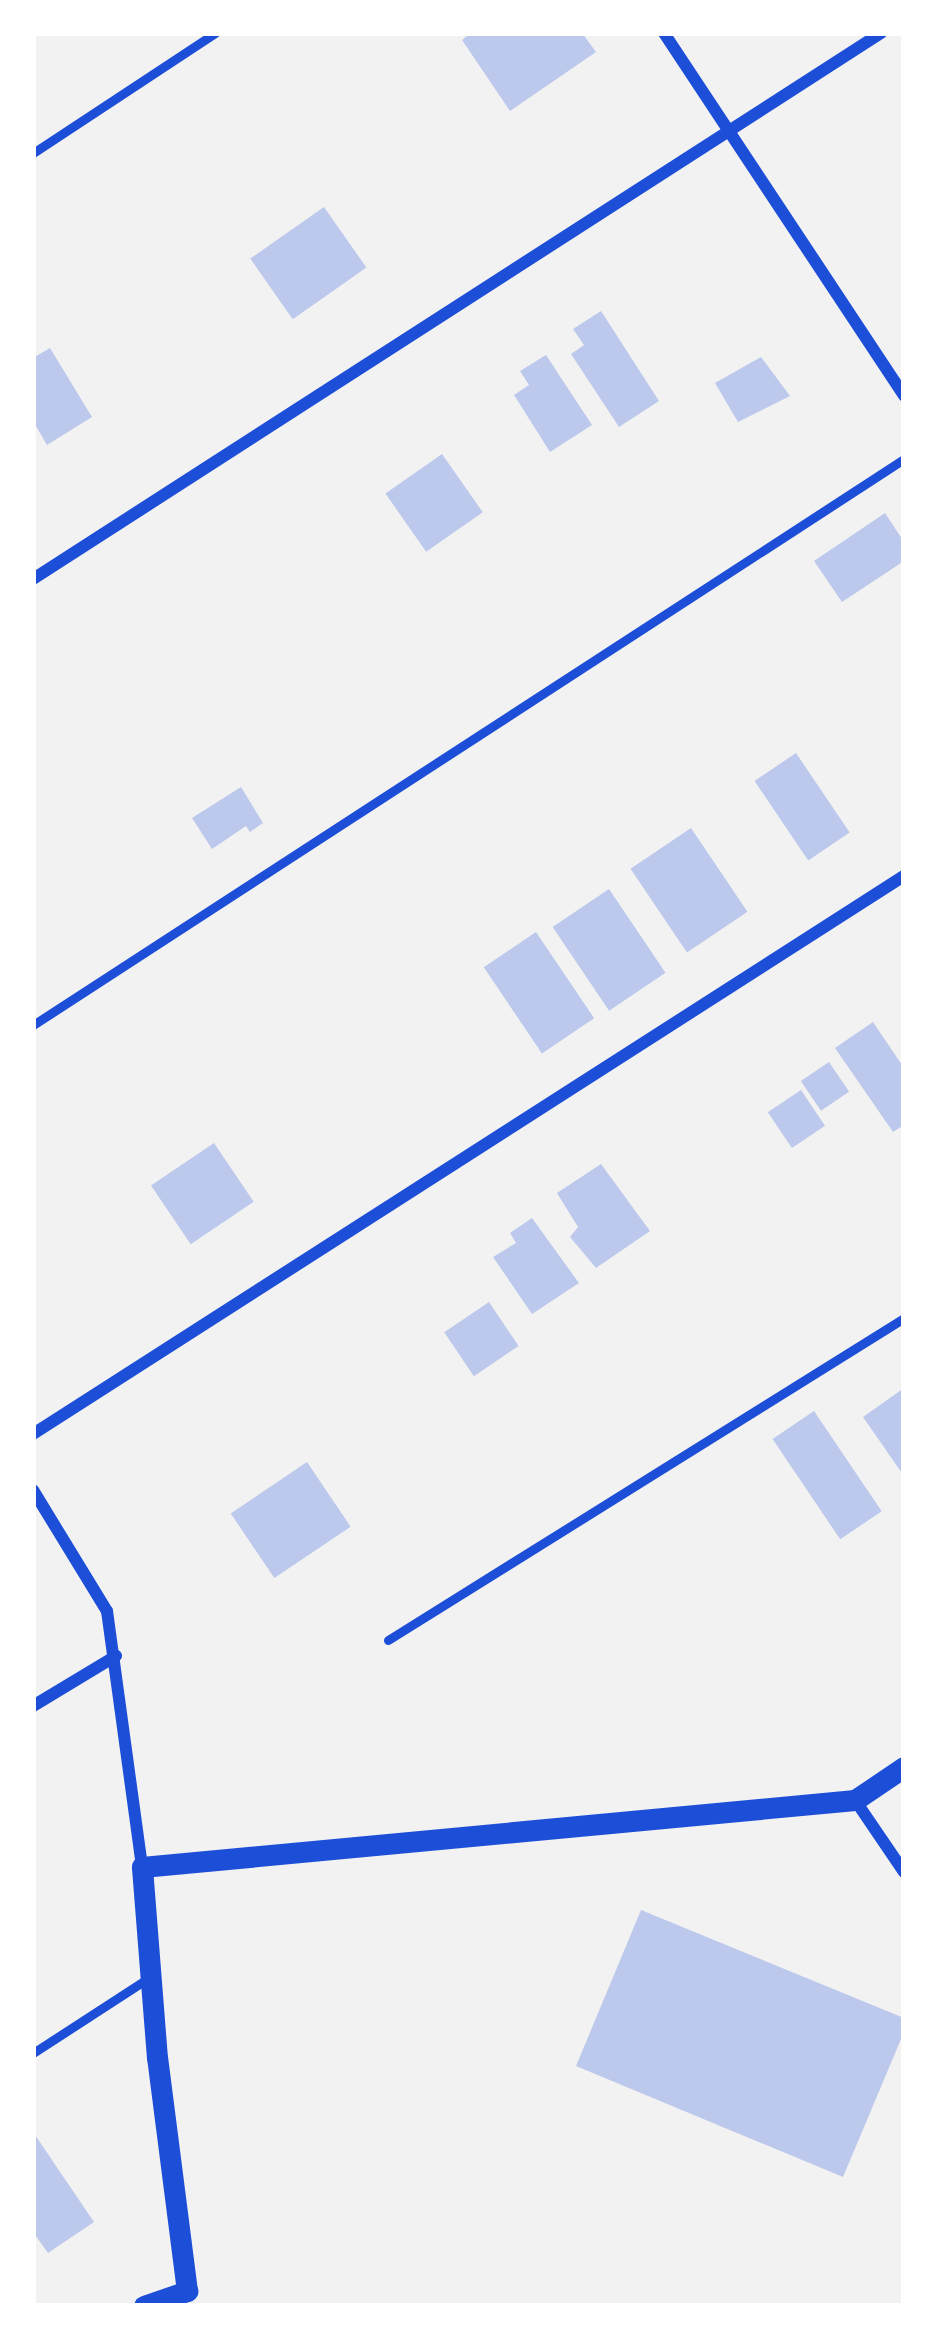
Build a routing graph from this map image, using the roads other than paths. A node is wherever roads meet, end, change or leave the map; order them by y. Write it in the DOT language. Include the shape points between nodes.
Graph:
graph roads {
  1 [pos="215,33"];
  2 [pos="664,33"];
  3 [pos="881,33"];
  4 [pos="728,131"];
  5 [pos="33,153"];
  6 [pos="904,395"];
  7 [pos="904,459"];
  8 [pos="33,579"];
  9 [pos="904,875"];
  10 [pos="33,1025"];
  11 [pos="904,1318"];
  12 [pos="33,1434"];
  13 [pos="33,1490"];
  14 [pos="388,1640"];
  15 [pos="116,1655"];
  16 [pos="33,1706"];
  17 [pos="904,1767"];
  18 [pos="855,1799"];
  19 [pos="142,1867"];
  20 [pos="904,1872"];
  21 [pos="150,1977"];
  22 [pos="33,2053"];
  23 [pos="188,2298"];
  24 [pos="144,2306"];
  1 -- 5 [label="lane"];
  2 -- 4 [label="street"];
  3 -- 4 [label="street"];
  4 -- 6 [label="street"];
  4 -- 8 [label="street"];
  7 -- 10 [label="lane"];
  9 -- 12 [label="street"];
  11 -- 14 [label="lane"];
  13 -- 15 [label="street" via="96,1587"];
  15 -- 16 [label="street"];
  15 -- 19 [label="street"];
  17 -- 18 [label="street"];
  18 -- 19 [label="street"];
  18 -- 20 [label="street"];
  19 -- 21 [label="street"];
  21 -- 22 [label="lane"];
  21 -- 23 [label="street"];
  23 -- 24 [label="street"];
}
